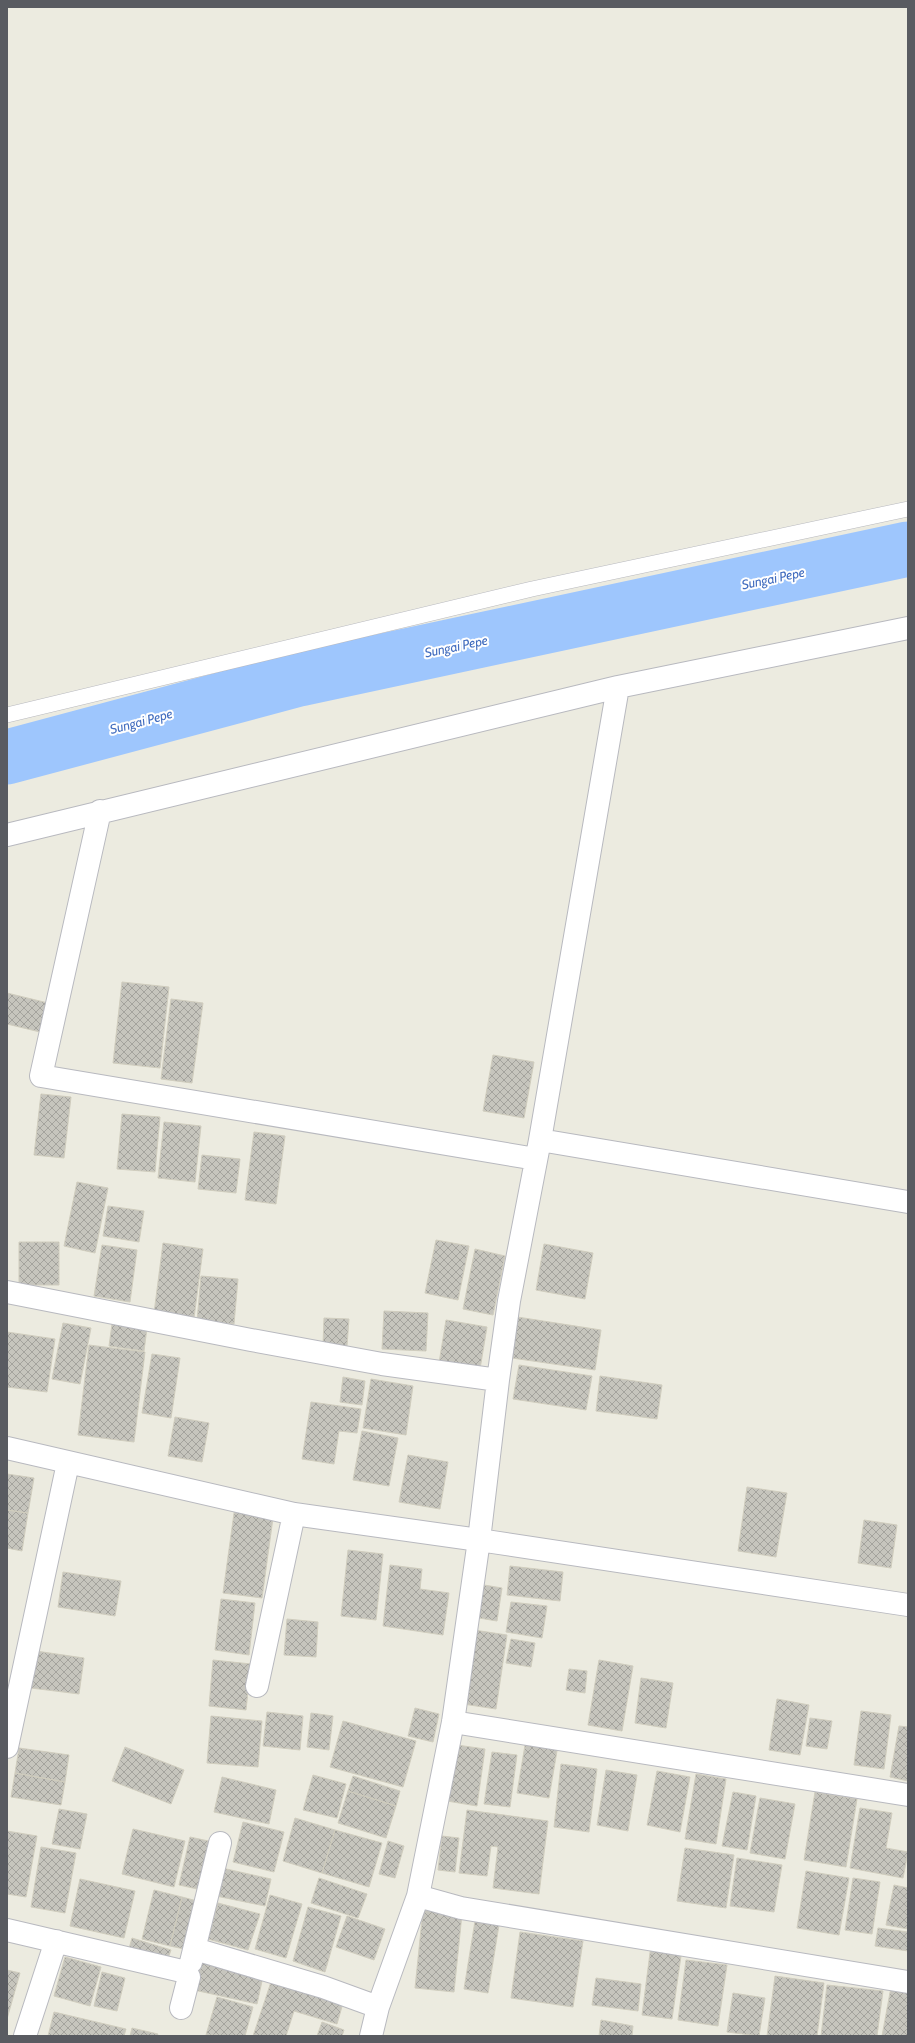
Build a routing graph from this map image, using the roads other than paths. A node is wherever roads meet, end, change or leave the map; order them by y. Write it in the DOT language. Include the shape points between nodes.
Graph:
graph roads {
  1 [pos="908,509"];
  2 [pos="908,628"];
  3 [pos="618,687"];
  4 [pos="7,715"];
  5 [pos="100,811"];
  6 [pos="7,835"];
  7 [pos="538,1150"];
  8 [pos="908,1202"];
  9 [pos="7,1292"];
  10 [pos="498,1380"];
  11 [pos="7,1448"];
  12 [pos="68,1463"];
  13 [pos="294,1514"];
  14 [pos="479,1540"];
  15 [pos="908,1605"];
  16 [pos="257,1686"];
  17 [pos="453,1722"];
  18 [pos="7,1747"];
  19 [pos="908,1794"];
  20 [pos="220,1843"];
  21 [pos="418,1896"];
  22 [pos="7,1930"];
  23 [pos="56,1941"];
  24 [pos="195,1949"];
  25 [pos="188,1974"];
  26 [pos="908,1982"];
  27 [pos="378,2007"];
  28 [pos="181,2008"];
  29 [pos="25,2036"];
  30 [pos="371,2036"];
  1 -- 4 [label="lane" via="532,589"];
  2 -- 3 [label="street"];
  3 -- 5 [label="street"];
  3 -- 7 [label="street"];
  5 -- 6 [label="street"];
  5 -- 7 [label="street" via="41,1076"];
  7 -- 8 [label="street"];
  7 -- 10 [label="street" via="509,1301"];
  9 -- 10 [label="street" via="382,1364"];
  10 -- 14 [label="street"];
  11 -- 12 [label="street"];
  12 -- 13 [label="street"];
  12 -- 18 [label="street"];
  13 -- 14 [label="street"];
  13 -- 16 [label="street"];
  14 -- 15 [label="street"];
  14 -- 17 [label="street"];
  17 -- 19 [label="street"];
  17 -- 21 [label="street"];
  20 -- 24 [label="street"];
  21 -- 26 [label="street" via="461,1908"];
  21 -- 27 [label="street"];
  22 -- 23 [label="street"];
  23 -- 25 [label="street"];
  23 -- 29 [label="street"];
  24 -- 25 [label="street"];
  24 -- 27 [label="street" via="323,1987"];
  25 -- 28 [label="street"];
  27 -- 30 [label="street"];
}
